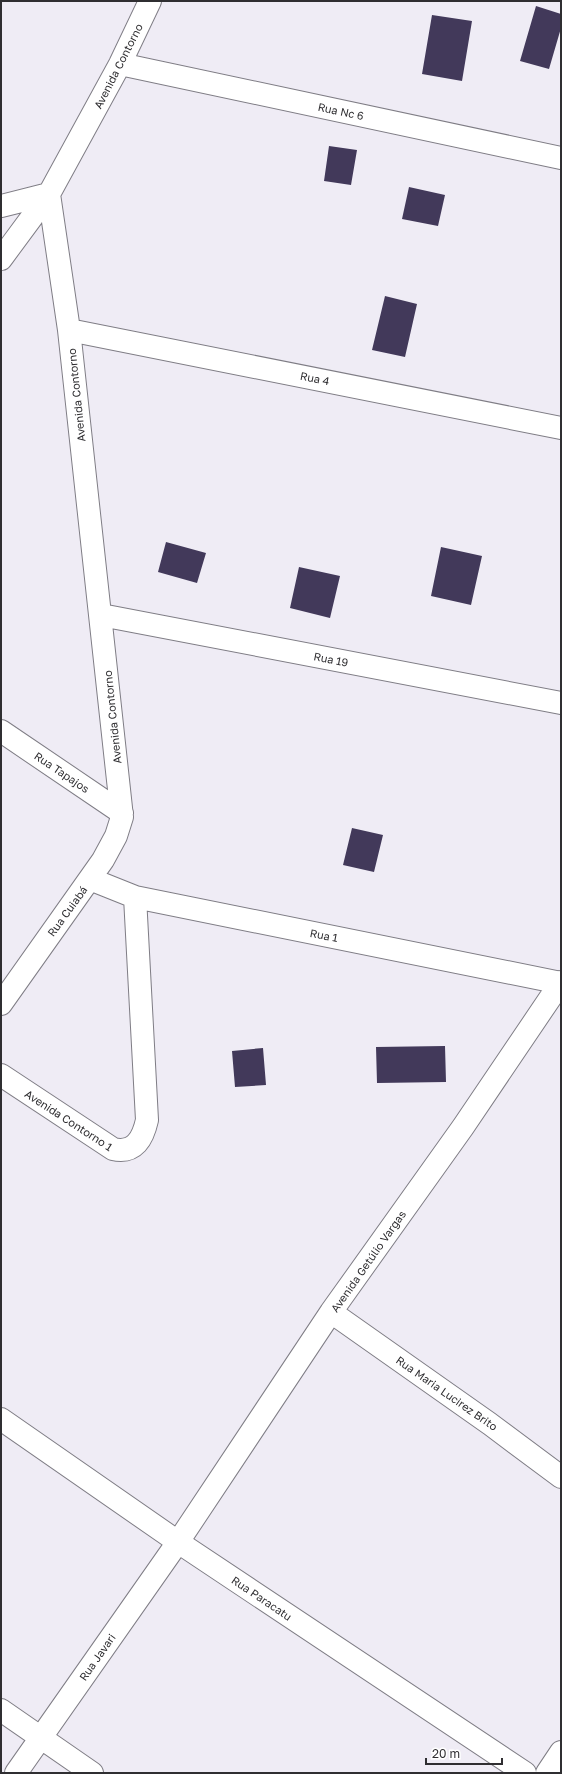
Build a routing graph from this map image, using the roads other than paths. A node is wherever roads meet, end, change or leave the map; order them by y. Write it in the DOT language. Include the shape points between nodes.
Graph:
graph roads {
  1 [pos="150,1"];
  2 [pos="120,64"];
  3 [pos="561,158"];
  4 [pos="49,194"];
  5 [pos="1,206"];
  6 [pos="1,259"];
  7 [pos="69,330"];
  8 [pos="561,428"];
  9 [pos="101,615"];
  10 [pos="561,703"];
  11 [pos="1,731"];
  12 [pos="122,813"];
  13 [pos="90,879"];
  14 [pos="135,897"];
  15 [pos="561,982"];
  16 [pos="1,1004"];
  17 [pos="1,1075"];
  18 [pos="331,1312"];
  19 [pos="1,1419"];
  20 [pos="561,1476"];
  21 [pos="178,1542"];
  22 [pos="1,1710"];
  23 [pos="41,1738"];
  24 [pos="561,1752"];
  25 [pos="16,1773"];
  26 [pos="92,1773"];
  27 [pos="525,1773"];
  28 [pos="547,1773"];
  1 -- 2 [label="street, Avenida Contorno"];
  2 -- 3 [label="street, Rua Nc 6"];
  2 -- 4 [label="street, Avenida Contorno"];
  4 -- 5 [label="street"];
  4 -- 6 [label="street"];
  4 -- 7 [label="street, Avenida Contorno"];
  7 -- 8 [label="street, Rua 4"];
  7 -- 9 [label="street, Avenida Contorno"];
  9 -- 10 [label="street, Rua 19"];
  9 -- 12 [label="street, Avenida Contorno"];
  11 -- 12 [label="street, Rua Tapajos"];
  12 -- 13 [label="street, Rua Cuiabá" via="116,836"];
  13 -- 14 [label="street, Rua 1"];
  13 -- 16 [label="street, Rua Cuiabá"];
  14 -- 15 [label="street, Rua 1"];
  14 -- 17 [label="street, Avenida Contorno 1" via="146,1120 142,1137 136,1145 129,1150 114,1150"];
  15 -- 18 [label="street, Avenida Getúlio Vargas" via="463,1127"];
  18 -- 20 [label="street, Rua Maria Lucirez Brito"];
  18 -- 21 [label="street, Avenida Getúlio Vargas"];
  19 -- 21 [label="street, Rua Paracatu"];
  21 -- 23 [label="street, Rua Javari"];
  21 -- 27 [label="street, Rua Paracatu"];
  22 -- 23 [label="street"];
  23 -- 25 [label="street, Rua Javari"];
  23 -- 26 [label="street"];
  24 -- 28 [label="street"];
}
